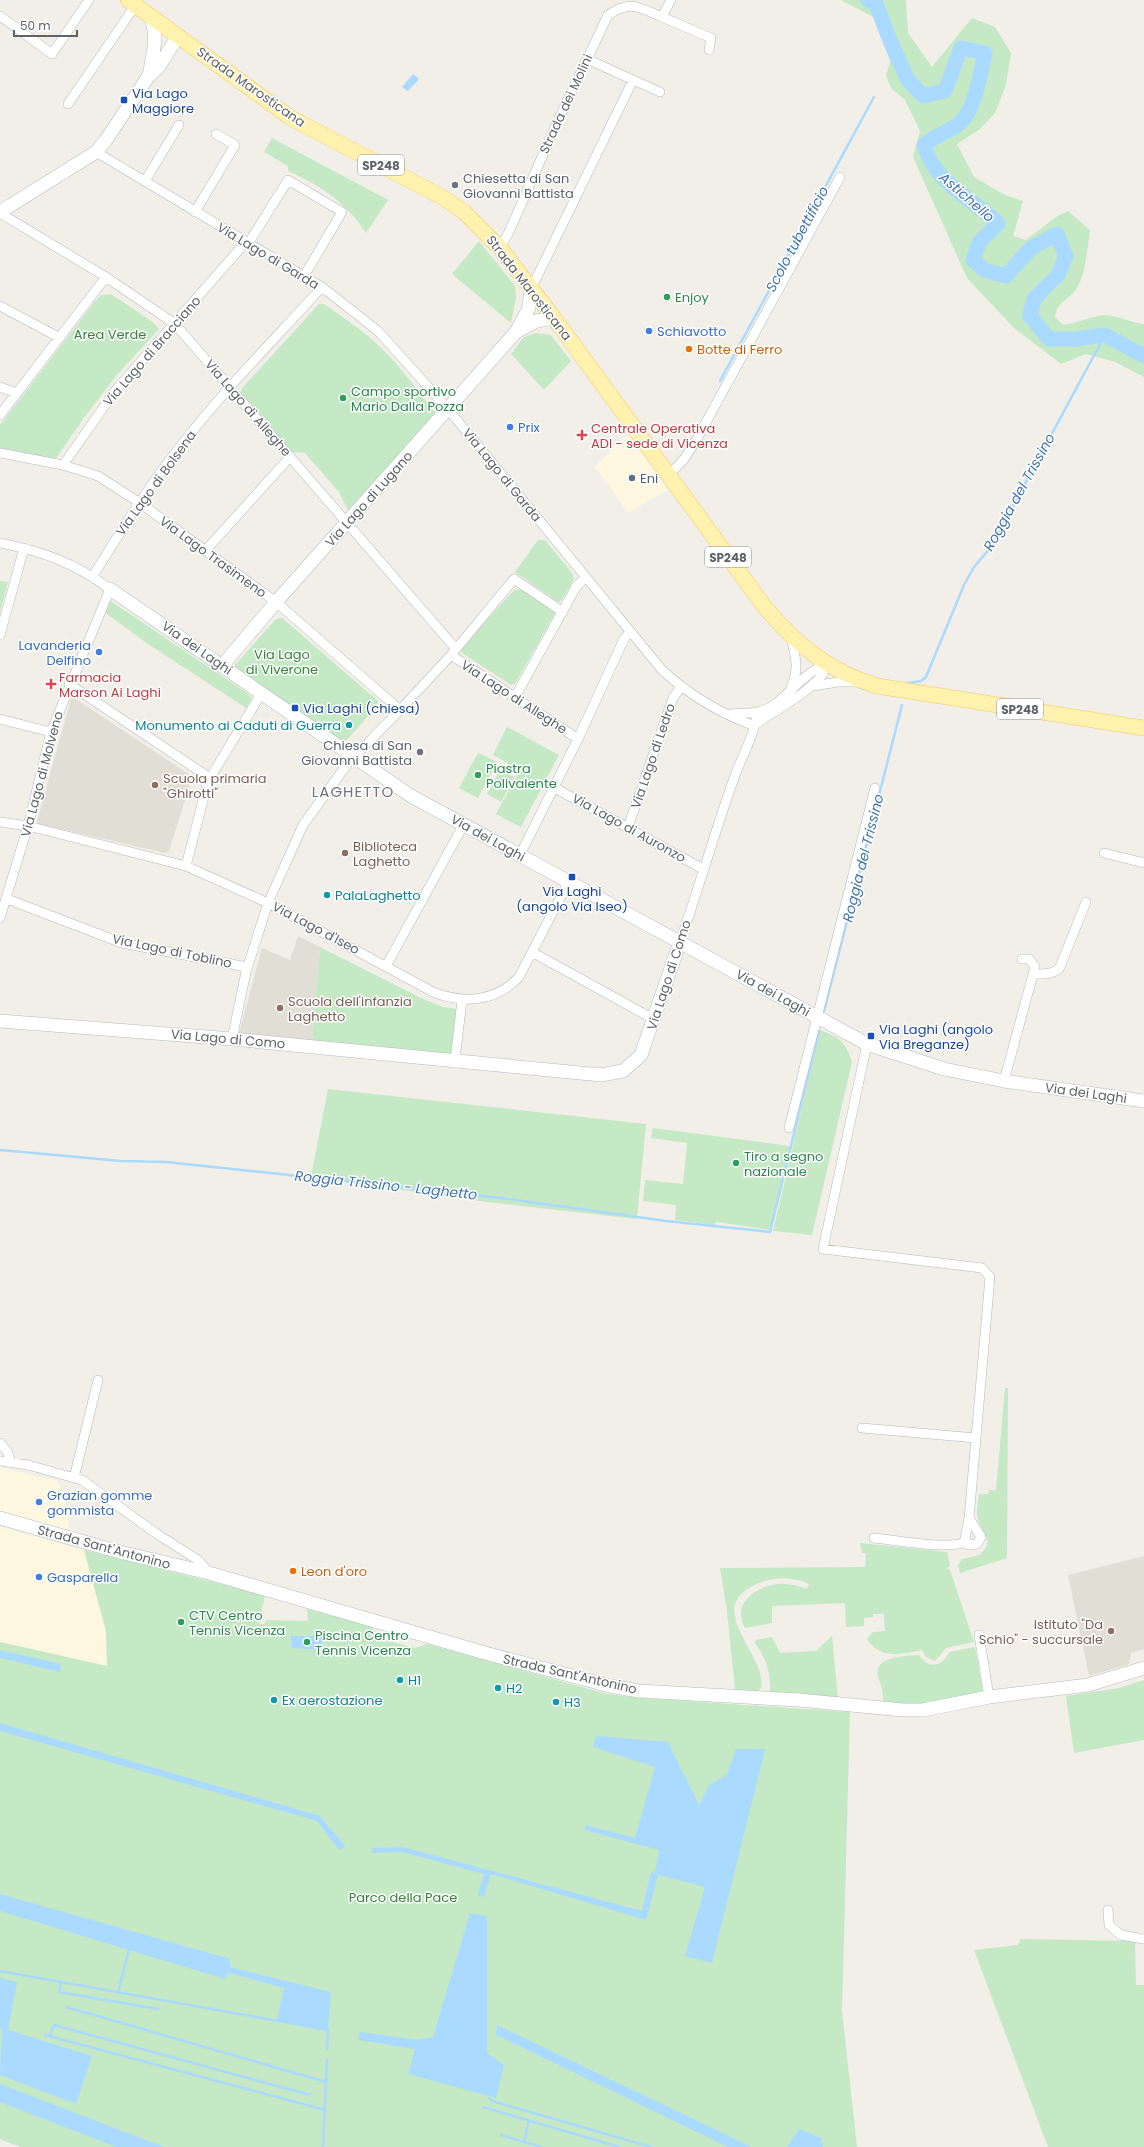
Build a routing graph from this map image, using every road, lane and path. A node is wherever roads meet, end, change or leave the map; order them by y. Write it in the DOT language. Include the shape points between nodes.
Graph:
graph roads {
  1 [pos="90,0"];
  2 [pos="671,0"];
  3 [pos="134,2"];
  4 [pos="0,16"];
  5 [pos="151,17"];
  6 [pos="662,17"];
  7 [pos="178,36"];
  8 [pos="709,50"];
  9 [pos="586,59"];
  10 [pos="148,77"];
  11 [pos="633,80"];
  12 [pos="660,92"];
  13 [pos="68,104"];
  14 [pos="179,125"];
  15 [pos="216,134"];
  16 [pos="96,152"];
  17 [pos="840,177"];
  18 [pos="145,180"];
  19 [pos="195,212"];
  20 [pos="0,213"];
  21 [pos="247,244"];
  22 [pos="500,248"];
  23 [pos="304,276"];
  24 [pos="106,277"];
  25 [pos="322,287"];
  26 [pos="531,289"];
  27 [pos="0,306"];
  28 [pos="554,318"];
  29 [pos="175,324"];
  30 [pos="516,332"];
  31 [pos="60,338"];
  32 [pos="0,387"];
  33 [pos="230,388"];
  34 [pos="16,393"];
  35 [pos="448,409"];
  36 [pos="0,415"];
  37 [pos="0,453"];
  38 [pos="290,457"];
  39 [pos="63,465"];
  40 [pos="668,476"];
  41 [pos="140,503"];
  42 [pos="348,522"];
  43 [pos="0,543"];
  44 [pos="24,548"];
  45 [pos="205,551"];
  46 [pos="92,576"];
  47 [pos="586,577"];
  48 [pos="110,589"];
  49 [pos="276,602"];
  50 [pos="563,612"];
  51 [pos="630,632"];
  52 [pos="0,635"];
  53 [pos="791,637"];
  54 [pos="453,652"];
  55 [pos="827,664"];
  56 [pos="222,666"];
  57 [pos="865,682"];
  58 [pos="69,684"];
  59 [pos="813,686"];
  60 [pos="681,687"];
  61 [pos="791,688"];
  62 [pos="262,694"];
  63 [pos="515,697"];
  64 [pos="400,710"];
  65 [pos="753,712"];
  66 [pos="730,714"];
  67 [pos="0,719"];
  68 [pos="757,723"];
  69 [pos="1144,728"];
  70 [pos="51,732"];
  71 [pos="578,739"];
  72 [pos="353,757"];
  73 [pos="209,781"];
  74 [pos="553,787"];
  75 [pos="875,788"];
  76 [pos="0,822"];
  77 [pos="464,824"];
  78 [pos="28,826"];
  79 [pos="628,827"];
  80 [pos="1104,853"];
  81 [pos="520,855"];
  82 [pos="1144,863"];
  83 [pos="186,866"];
  84 [pos="704,869"];
  85 [pos="569,881"];
  86 [pos="7,899"];
  87 [pos="1086,902"];
  88 [pos="268,903"];
  89 [pos="0,918"];
  90 [pos="680,942"];
  91 [pos="532,952"];
  92 [pos="1022,960"];
  93 [pos="386,966"];
  94 [pos="247,967"];
  95 [pos="1033,974"];
  96 [pos="462,1000"];
  97 [pos="817,1017"];
  98 [pos="655,1020"];
  99 [pos="0,1021"];
  100 [pos="232,1038"];
  101 [pos="867,1044"];
  102 [pos="455,1060"];
  103 [pos="1004,1081"];
  104 [pos="1144,1101"];
  105 [pos="789,1128"];
  106 [pos="98,1380"];
  107 [pos="862,1428"];
  108 [pos="976,1438"];
  109 [pos="0,1443"];
  110 [pos="0,1461"];
  111 [pos="11,1462"];
  112 [pos="74,1478"];
  113 [pos="0,1518"];
  114 [pos="969,1518"];
  115 [pos="874,1538"];
  116 [pos="965,1542"];
  117 [pos="209,1573"];
  118 [pos="979,1634"];
  119 [pos="1144,1668"];
  120 [pos="989,1697"];
  121 [pos="1108,1910"];
  122 [pos="1144,1939"];
  1 -- 4 [label="street" via="52,54"];
  2 -- 6 [label="street"];
  3 -- 5 [label="main road, Strada Marosticana / SP248"];
  3 -- 13 [label="street"];
  5 -- 7 [label="main road, Strada Marosticana / SP248"];
  5 -- 10 [label="street" via="156,33 156,47"];
  6 -- 8 [label="street, Strada dei Molini" via="711,38"];
  6 -- 9 [label="street, Strada dei Molini" via="632,4 620,6 608,15"];
  7 -- 10 [label="street" via="158,68"];
  7 -- 22 [label="main road, Strada Marosticana / SP248" via="291,118 457,206"];
  9 -- 11 [label="street"];
  9 -- 22 [label="street, Strada dei Molini"];
  10 -- 16 [label="street"];
  11 -- 12 [label="street"];
  11 -- 26 [label="street"];
  14 -- 18 [label="street"];
  15 -- 19 [label="street" via="235,145"];
  16 -- 18 [label="street, Via Lago di Garda"];
  16 -- 20 [label="street"];
  17 -- 40 [label="street" via="698,437"];
  18 -- 19 [label="street, Via Lago di Garda"];
  19 -- 21 [label="street, Via Lago di Garda"];
  20 -- 24 [label="street, Via Lago di Alleghe"];
  21 -- 23 [label="street, Via Lago di Garda"];
  21 -- 23 [label="street, Via Lago di Bracciano" via="288,180 342,212"];
  21 -- 29 [label="street, Via Lago di Bracciano"];
  22 -- 26 [label="main road, Strada Marosticana / SP248"];
  23 -- 25 [label="street, Via Lago di Garda"];
  24 -- 29 [label="street, Via Lago di Alleghe"];
  24 -- 31 [label="street"];
  25 -- 33 [label="street, Via Lago di Bolsena"];
  25 -- 35 [label="street, Via Lago di Garda" via="378,331"];
  26 -- 28 [label="main road, Strada Marosticana / SP248"];
  26 -- 30 [label="street, Via Lago di Lugano" via="528,308"];
  27 -- 31 [label="street"];
  28 -- 30 [label="street, Via Lago di Lugano" via="536,321"];
  28 -- 40 [label="main road, Strada Marosticana / SP248"];
  29 -- 33 [label="street, Via Lago di Alleghe"];
  29 -- 39 [label="street, Via Lago di Bracciano" via="114,391"];
  30 -- 35 [label="street, Via Lago di Lugano"];
  31 -- 34 [label="street"];
  32 -- 34 [label="street"];
  33 -- 38 [label="street, Via Lago di Alleghe"];
  33 -- 41 [label="street, Via Lago di Bolsena" via="178,448"];
  34 -- 36 [label="street"];
  35 -- 42 [label="street, Via Lago di Lugano"];
  35 -- 47 [label="street, Via Lago di Garda"];
  37 -- 39 [label="street, Via Lago Trasimeno"];
  38 -- 42 [label="street, Via Lago di Alleghe"];
  38 -- 45 [label="street"];
  39 -- 41 [label="street, Via Lago Trasimeno" via="98,476"];
  40 -- 53 [label="main road, Strada Marosticana / SP248" via="764,606"];
  41 -- 45 [label="street, Via Lago Trasimeno"];
  41 -- 46 [label="street, Via Lago di Bolsena"];
  42 -- 49 [label="street, Via Lago di Lugano"];
  42 -- 54 [label="street, Via Lago di Alleghe"];
  43 -- 44 [label="street, Via dei Laghi"];
  44 -- 46 [label="street, Via dei Laghi" via="60,559"];
  44 -- 52 [label="street"];
  45 -- 49 [label="street, Via Lago Trasimeno"];
  46 -- 48 [label="street, Via dei Laghi"];
  47 -- 50 [label="street" via="576,588"];
  47 -- 51 [label="street, Via Lago di Garda"];
  48 -- 56 [label="street, Via dei Laghi"];
  48 -- 58 [label="street, Via Lago di Molveno"];
  49 -- 56 [label="street, Via Lago di Lugano"];
  49 -- 64 [label="street, Via Lago Trasimeno"];
  50 -- 54 [label="street" via="514,579"];
  50 -- 63 [label="street"];
  51 -- 60 [label="street, Via Lago di Garda" via="662,670"];
  51 -- 71 [label="street" via="624,639"];
  53 -- 55 [label="main road, Strada Marosticana / SP248"];
  53 -- 61 [label="street" via="796,660 796,675"];
  54 -- 63 [label="street, Via Lago di Alleghe"];
  54 -- 64 [label="street"];
  55 -- 57 [label="main road, Strada Marosticana / SP248"];
  55 -- 59 [label="street" via="826,672"];
  55 -- 61 [label="street, Via Lago di Garda" via="817,667"];
  56 -- 62 [label="street, Via dei Laghi"];
  57 -- 59 [label="street" via="838,682"];
  57 -- 69 [label="main road, Strada Marosticana / SP248" via="896,690"];
  58 -- 70 [label="street, Via Lago di Molveno"];
  58 -- 73 [label="street"];
  59 -- 68 [label="street"];
  60 -- 66 [label="street, Via Lago di Garda" via="699,700"];
  60 -- 79 [label="street, Via Lago di Ledro" via="674,698"];
  61 -- 65 [label="street, Via Lago di Garda" via="772,706"];
  62 -- 72 [label="street, Via dei Laghi"];
  62 -- 73 [label="street"];
  63 -- 71 [label="street, Via Lago di Alleghe"];
  64 -- 72 [label="street"];
  65 -- 66 [label="street, Via Lago di Garda"];
  65 -- 68 [label="street"];
  66 -- 68 [label="street, Via Lago di Garda" via="752,724"];
  67 -- 70 [label="street"];
  68 -- 84 [label="street, Via Lago di Como" via="719,819"];
  70 -- 78 [label="street, Via Lago di Molveno"];
  71 -- 74 [label="street"];
  72 -- 77 [label="street, Via dei Laghi" via="411,796"];
  72 -- 88 [label="street" via="303,826"];
  73 -- 83 [label="street"];
  74 -- 79 [label="street, Via Lago di Auronzo"];
  74 -- 81 [label="street"];
  75 -- 97 [label="street"];
  76 -- 78 [label="street, Via Lago d'Iseo"];
  77 -- 81 [label="street, Via dei Laghi"];
  77 -- 93 [label="street"];
  78 -- 83 [label="street, Via Lago d'Iseo"];
  78 -- 86 [label="street, Via Lago di Molveno"];
  79 -- 84 [label="street, Via Lago di Auronzo"];
  80 -- 82 [label="street"];
  81 -- 85 [label="street, Via dei Laghi"];
  83 -- 88 [label="street, Via Lago d'Iseo"];
  84 -- 90 [label="street, Via Lago di Como"];
  85 -- 90 [label="street, Via dei Laghi"];
  85 -- 91 [label="street, Via Lago d'Iseo"];
  86 -- 89 [label="street, Via Lago di Molveno"];
  86 -- 94 [label="street, Via Lago di Toblino" via="122,943"];
  87 -- 95 [label="street" via="1060,967 1051,973"];
  88 -- 93 [label="street, Via Lago d'Iseo"];
  88 -- 94 [label="street"];
  90 -- 97 [label="street, Via dei Laghi"];
  90 -- 98 [label="street, Via Lago di Como"];
  91 -- 96 [label="street, Via Lago d'Iseo" via="510,988 486,998"];
  91 -- 98 [label="street"];
  92 -- 95 [label="street" via="1029,959 1033,963"];
  93 -- 96 [label="street, Via Lago d'Iseo" via="433,992"];
  94 -- 100 [label="street"];
  95 -- 103 [label="street"];
  96 -- 102 [label="street"];
  97 -- 101 [label="street, Via dei Laghi"];
  97 -- 105 [label="street"];
  98 -- 102 [label="street, Via Lago di Como" via="641,1056 623,1071 601,1075"];
  99 -- 100 [label="street, Via Lago di Como"];
  100 -- 102 [label="street, Via Lago di Como"];
  101 -- 103 [label="street, Via dei Laghi" via="944,1069"];
  101 -- 108 [label="street" via="823,1249 982,1268 990,1277"];
  103 -- 104 [label="street, Via dei Laghi"];
  106 -- 112 [label="street"];
  107 -- 108 [label="street"];
  108 -- 114 [label="street"];
  109 -- 111 [label="street" via="7,1451"];
  110 -- 111 [label="street, Strada Sant'Antonino"];
  111 -- 112 [label="street, Strada Sant'Antonino"];
  112 -- 117 [label="street, Strada Sant'Antonino" via="82,1480 198,1560"];
  113 -- 117 [label="street, Strada Sant'Antonino" via="116,1551"];
  114 -- 116 [label="street"];
  114 -- 116 [label="street" via="980,1537 977,1544"];
  115 -- 116 [label="street" via="944,1544"];
  117 -- 120 [label="street, Strada Sant'Antonino" via="485,1653 626,1689 800,1700 903,1710 923,1710"];
  118 -- 120 [label="street"];
  119 -- 120 [label="street, Strada Sant'Antonino" via="1088,1685"];
  121 -- 122 [label="street" via="1109,1926 1121,1936"];
}
